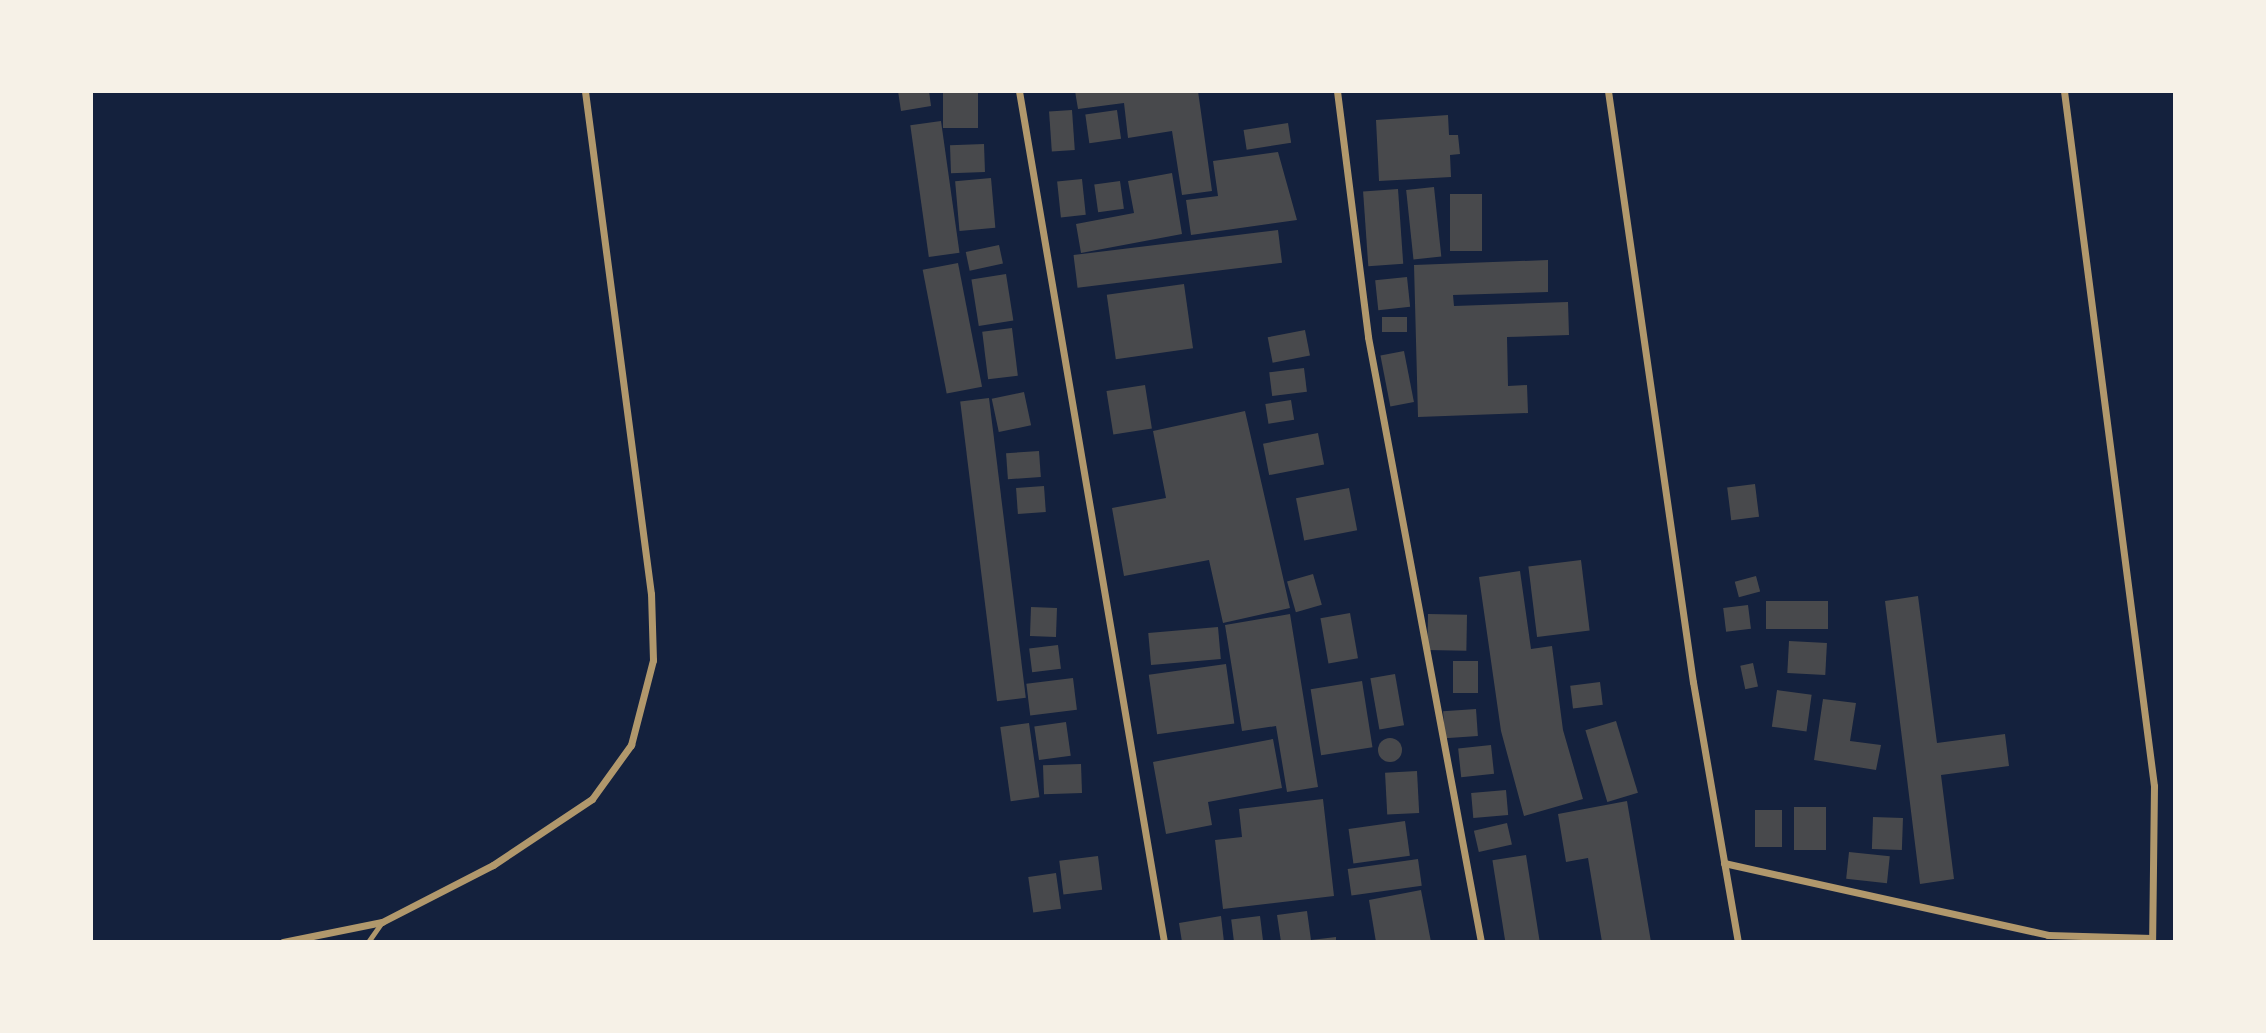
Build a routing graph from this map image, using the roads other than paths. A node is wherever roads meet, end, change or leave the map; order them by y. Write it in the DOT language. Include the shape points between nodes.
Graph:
graph roads {
  1 [pos="585,91"];
  2 [pos="1019,91"];
  3 [pos="1337,91"];
  4 [pos="1608,91"];
  5 [pos="2064,91"];
  6 [pos="1724,863"];
  7 [pos="382,922"];
  8 [pos="2152,940"];
  9 [pos="283,942"];
  10 [pos="368,942"];
  11 [pos="1164,942"];
  12 [pos="1481,942"];
  13 [pos="1738,942"];
  1 -- 7 [label="street" via="651,594 653,660 631,745 592,799 493,865"];
  2 -- 11 [label="street"];
  3 -- 12 [label="street" via="1368,338"];
  4 -- 6 [label="street"];
  5 -- 8 [label="street" via="2154,786"];
  6 -- 8 [label="street" via="2048,935"];
  6 -- 13 [label="street"];
  7 -- 9 [label="street"];
  7 -- 10 [label="lane"];
}
